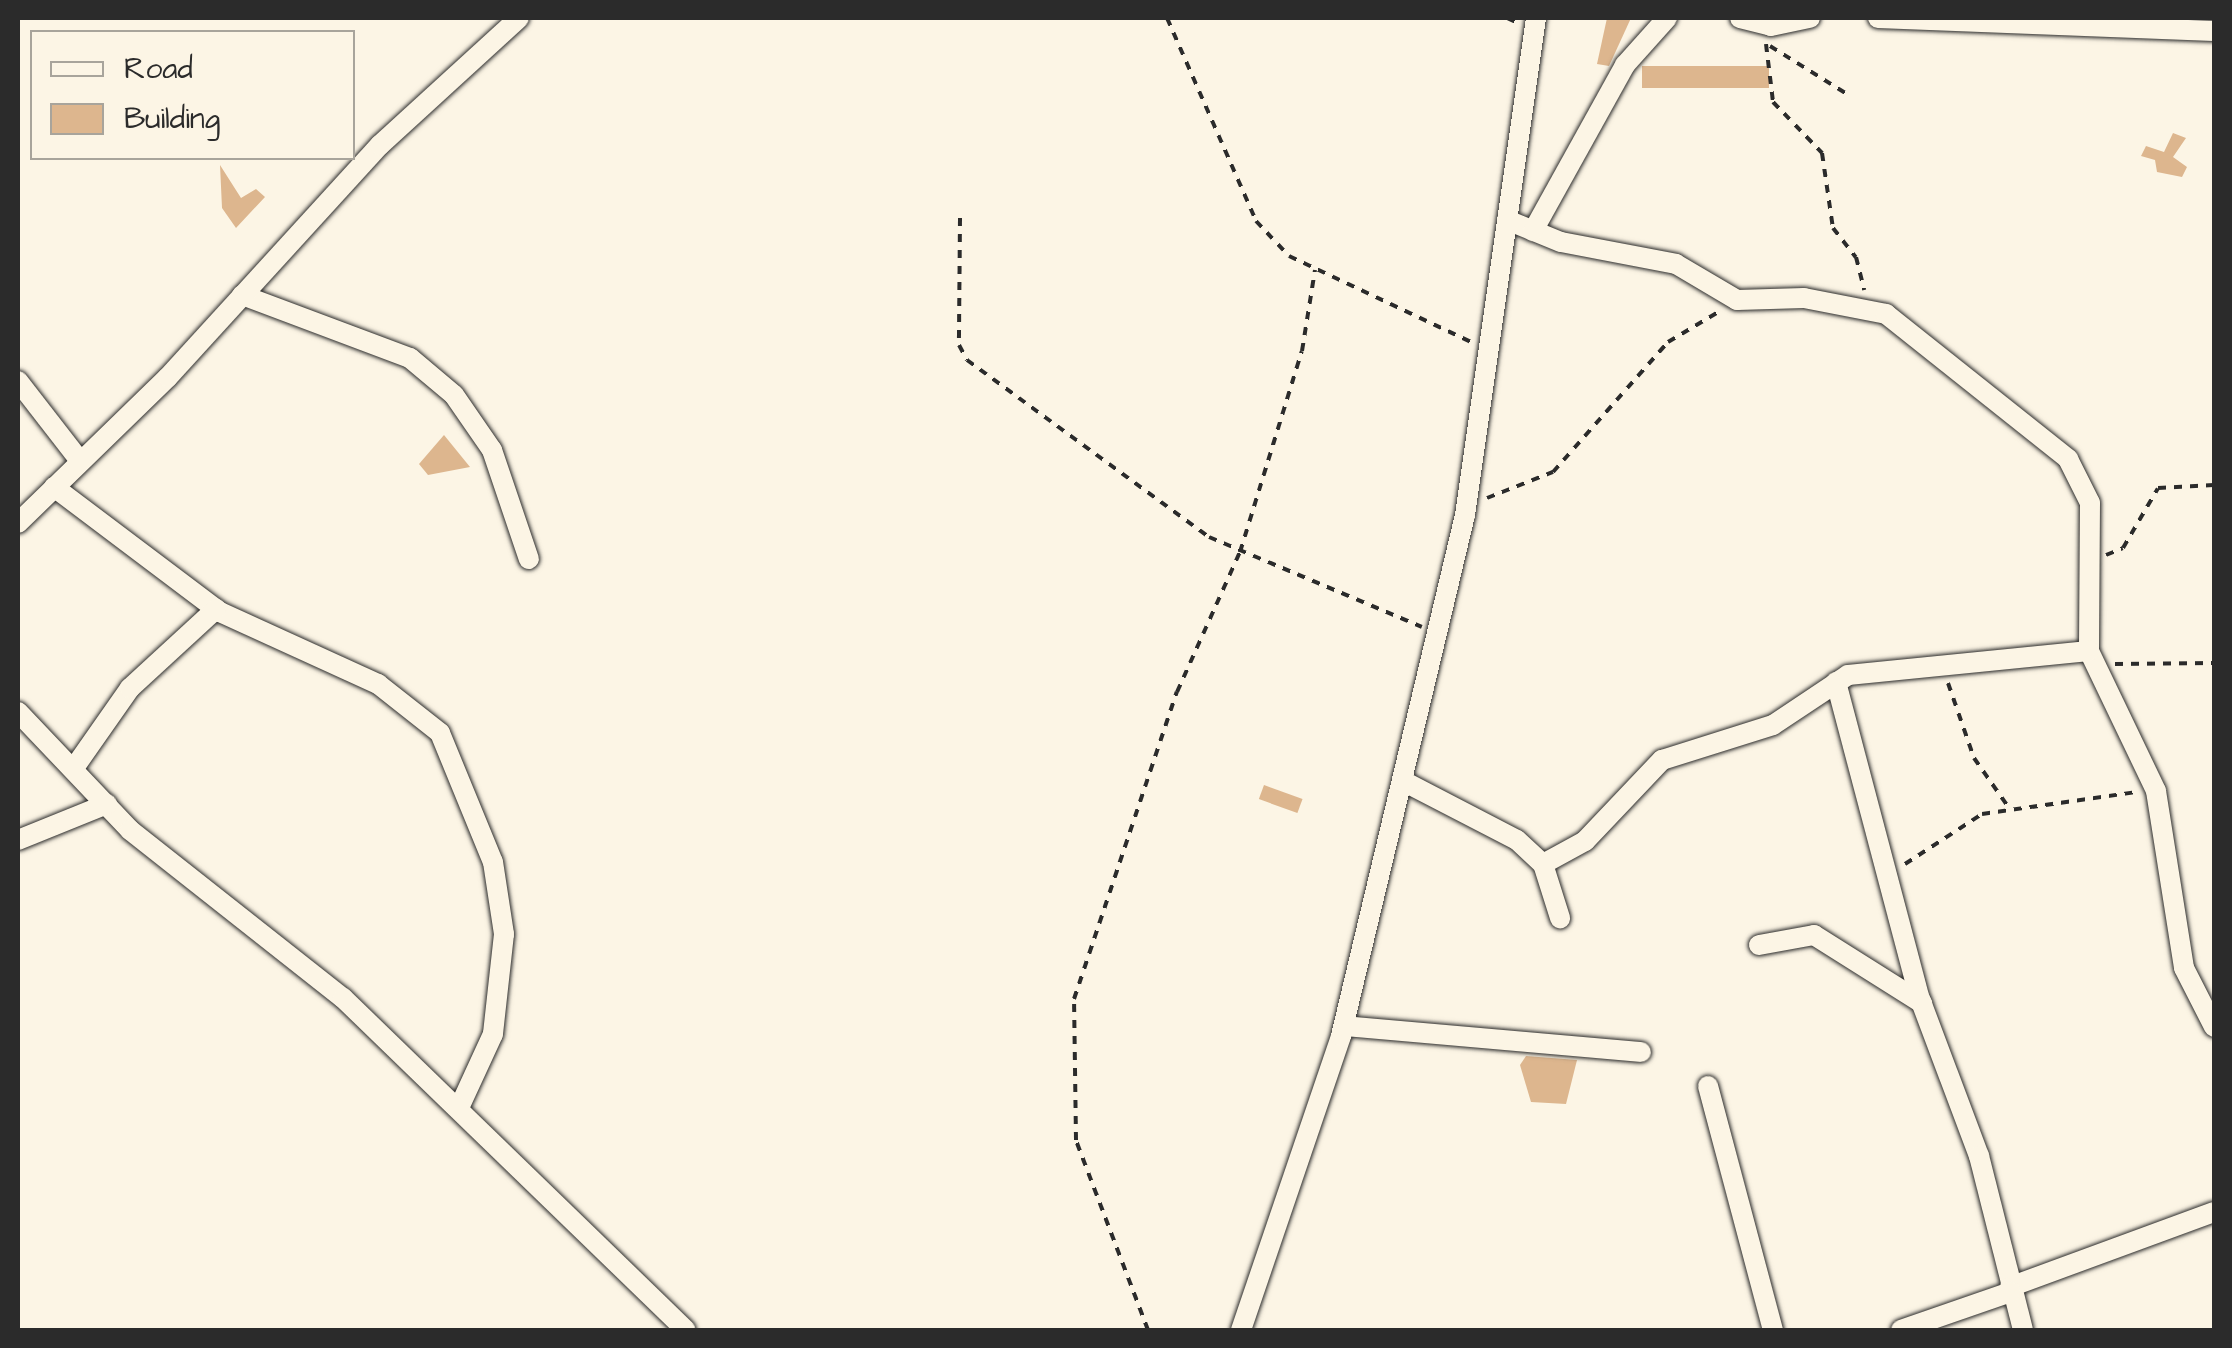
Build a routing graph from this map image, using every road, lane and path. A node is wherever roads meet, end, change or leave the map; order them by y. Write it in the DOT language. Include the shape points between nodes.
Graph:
graph roads {
  1 [pos="520,18"];
  2 [pos="1167,18"];
  3 [pos="1536,18"];
  4 [pos="1667,18"];
  5 [pos="1810,18"];
  6 [pos="1878,18"];
  7 [pos="1906,19"];
  8 [pos="1754,28"];
  9 [pos="2214,31"];
  10 [pos="1850,96"];
  11 [pos="960,218"];
  12 [pos="1507,220"];
  13 [pos="1533,231"];
  14 [pos="1315,270"];
  15 [pos="242,295"];
  16 [pos="1746,300"];
  17 [pos="1869,309"];
  18 [pos="1491,351"];
  19 [pos="18,382"];
  20 [pos="80,461"];
  21 [pos="2214,485"];
  22 [pos="54,487"];
  23 [pos="1468,502"];
  24 [pos="18,522"];
  25 [pos="1240,552"];
  26 [pos="529,559"];
  27 [pos="2092,560"];
  28 [pos="216,609"];
  29 [pos="1438,634"];
  30 [pos="2092,658"];
  31 [pos="2214,663"];
  32 [pos="1944,670"];
  33 [pos="1836,682"];
  34 [pos="18,712"];
  35 [pos="74,768"];
  36 [pos="1402,782"];
  37 [pos="2156,791"];
  38 [pos="107,804"];
  39 [pos="2010,809"];
  40 [pos="18,840"];
  41 [pos="1543,864"];
  42 [pos="1889,878"];
  43 [pos="1560,918"];
  44 [pos="1758,945"];
  45 [pos="1922,1003"];
  46 [pos="1344,1026"];
  47 [pos="2214,1027"];
  48 [pos="1641,1052"];
  49 [pos="1708,1086"];
  50 [pos="458,1108"];
  51 [pos="2214,1212"];
  52 [pos="2010,1289"];
  53 [pos="685,1330"];
  54 [pos="1148,1330"];
  55 [pos="1241,1330"];
  56 [pos="1773,1330"];
  57 [pos="1902,1330"];
  58 [pos="2023,1330"];
  1 -- 15 [label="street" via="380,146"];
  2 -- 14 [label="path" via="1256,221"];
  3 -- 12 [label="street"];
  4 -- 13 [label="street" via="1625,65"];
  5 -- 8 [label="street"];
  6 -- 7 [label="street"];
  7 -- 9 [label="street"];
  8 -- 10 [label="path"];
  8 -- 17 [label="path" via="1772,102 1822,153 1833,228 1856,257"];
  11 -- 25 [label="path" via="959,346 967,360 1170,513"];
  12 -- 13 [label="street"];
  12 -- 18 [label="street"];
  13 -- 16 [label="street" via="1676,264"];
  14 -- 18 [label="path"];
  14 -- 25 [label="path" via="1302,351"];
  15 -- 20 [label="street"];
  15 -- 26 [label="street" via="410,358 454,394 492,450"];
  16 -- 17 [label="street"];
  16 -- 23 [label="path" via="1668,342 1552,472"];
  17 -- 27 [label="street" via="1980,381 2068,459 2090,503"];
  18 -- 23 [label="street"];
  19 -- 20 [label="street"];
  20 -- 22 [label="street"];
  21 -- 27 [label="path" via="2158,488 2123,548"];
  22 -- 24 [label="street"];
  22 -- 28 [label="street"];
  23 -- 29 [label="street"];
  25 -- 29 [label="path"];
  25 -- 54 [label="path" via="1177,692 1074,998 1076,1140"];
  27 -- 30 [label="street"];
  28 -- 35 [label="street" via="130,688"];
  28 -- 50 [label="street" via="378,684 440,733 493,862 504,934 493,1034"];
  29 -- 36 [label="street"];
  30 -- 31 [label="path"];
  30 -- 32 [label="street"];
  30 -- 37 [label="street"];
  32 -- 33 [label="street" via="1859,670"];
  32 -- 39 [label="path" via="1974,758"];
  33 -- 41 [label="street" via="1773,724 1662,760 1585,840"];
  33 -- 42 [label="street"];
  34 -- 35 [label="street"];
  35 -- 38 [label="street"];
  36 -- 41 [label="street" via="1517,840"];
  36 -- 46 [label="street"];
  37 -- 39 [label="path"];
  37 -- 47 [label="street" via="2184,968"];
  38 -- 40 [label="street"];
  38 -- 50 [label="street" via="343,998"];
  39 -- 42 [label="path" via="1946,830"];
  41 -- 43 [label="street"];
  42 -- 45 [label="street"];
  44 -- 45 [label="street" via="1814,934"];
  45 -- 52 [label="street" via="1978,1156"];
  46 -- 48 [label="street"];
  46 -- 55 [label="street"];
  49 -- 56 [label="street"];
  50 -- 53 [label="street"];
  51 -- 52 [label="street"];
  52 -- 57 [label="street"];
  52 -- 58 [label="street"];
}
